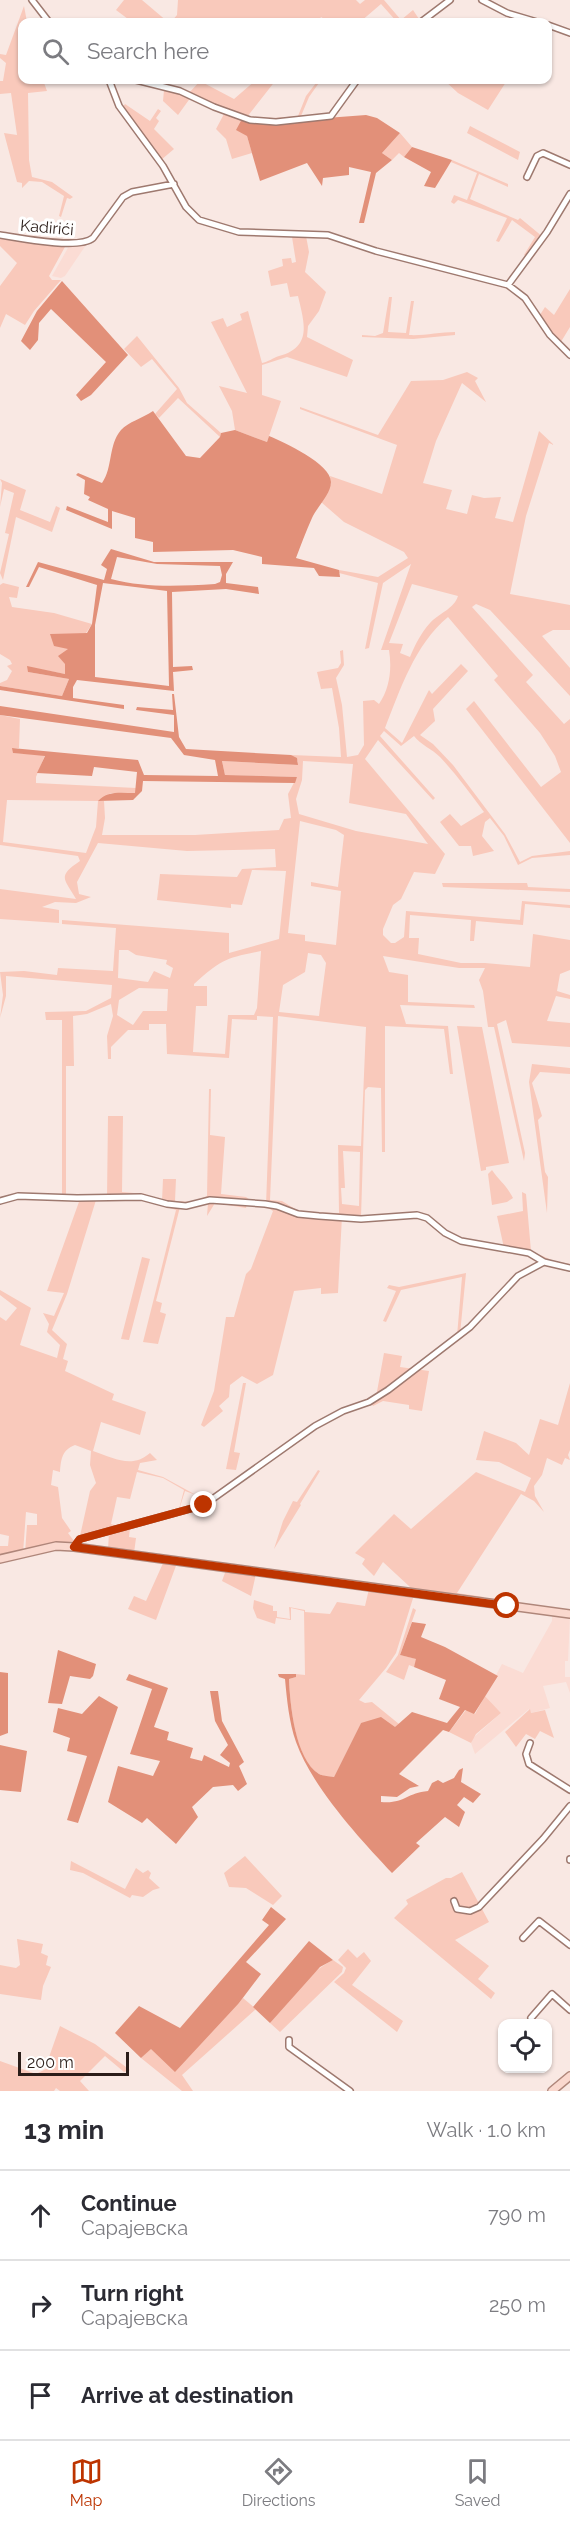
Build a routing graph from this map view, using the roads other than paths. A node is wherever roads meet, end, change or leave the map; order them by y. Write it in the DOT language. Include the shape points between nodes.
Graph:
graph roads {
  1 [pos="32,0"];
  2 [pos="450,0"];
  3 [pos="482,0"];
  4 [pos="46,18"];
  5 [pos="426,18"];
  6 [pos="522,18"];
  7 [pos="552,26"];
  8 [pos="570,33"];
  9 [pos="111,84"];
  10 [pos="152,84"];
  11 [pos="354,84"];
  12 [pos="570,165"];
  13 [pos="526,177"];
  14 [pos="174,184"];
  15 [pos="570,194"];
  16 [pos="0,236"];
  17 [pos="508,285"];
  18 [pos="570,355"];
  19 [pos="0,1202"];
  20 [pos="544,1262"];
  21 [pos="570,1268"];
  22 [pos="74,1547"];
  23 [pos="0,1559"];
  24 [pos="570,1614"];
  25 [pos="530,1743"];
  26 [pos="570,1790"];
  27 [pos="570,1806"];
  28 [pos="454,1901"];
  29 [pos="523,1938"];
  30 [pos="570,1945"];
  31 [pos="570,2010"];
  32 [pos="531,2018"];
  33 [pos="289,2040"];
  34 [pos="569,2079"];
  35 [pos="350,2091"];
  36 [pos="552,2091"];
  1 -- 4 [label="street"];
  2 -- 5 [label="street"];
  3 -- 6 [label="street"];
  7 -- 8 [label="street"];
  9 -- 14 [label="street" via="119,106"];
  10 -- 11 [label="street" via="180,91 250,120 276,122 331,116"];
  12 -- 13 [label="street" via="543,153 537,156"];
  14 -- 16 [label="street, Kadirići" via="123,196 87,242"];
  14 -- 17 [label="street" via="190,213 218,228 328,235"];
  15 -- 17 [label="street"];
  17 -- 18 [label="street" via="525,298 549,335"];
  19 -- 20 [label="street" via="18,1196 141,1197 186,1206 214,1200 265,1204 294,1213 361,1219 417,1215 461,1241 529,1253"];
  20 -- 21 [label="street"];
  20 -- 22 [label="street" via="518,1276 470,1327 388,1390 315,1426 195,1509 80,1539"];
  22 -- 23 [label="main road" via="51,1547"];
  22 -- 24 [label="main road"];
  25 -- 26 [label="street" via="526,1754 529,1764"];
  27 -- 28 [label="street" via="479,1906 463,1911 457,1909"];
  29 -- 30 [label="street" via="538,1921"];
  31 -- 32 [label="street" via="552,1994"];
  33 -- 35 [label="street" via="290,2047"];
  34 -- 36 [label="main road"];
}
